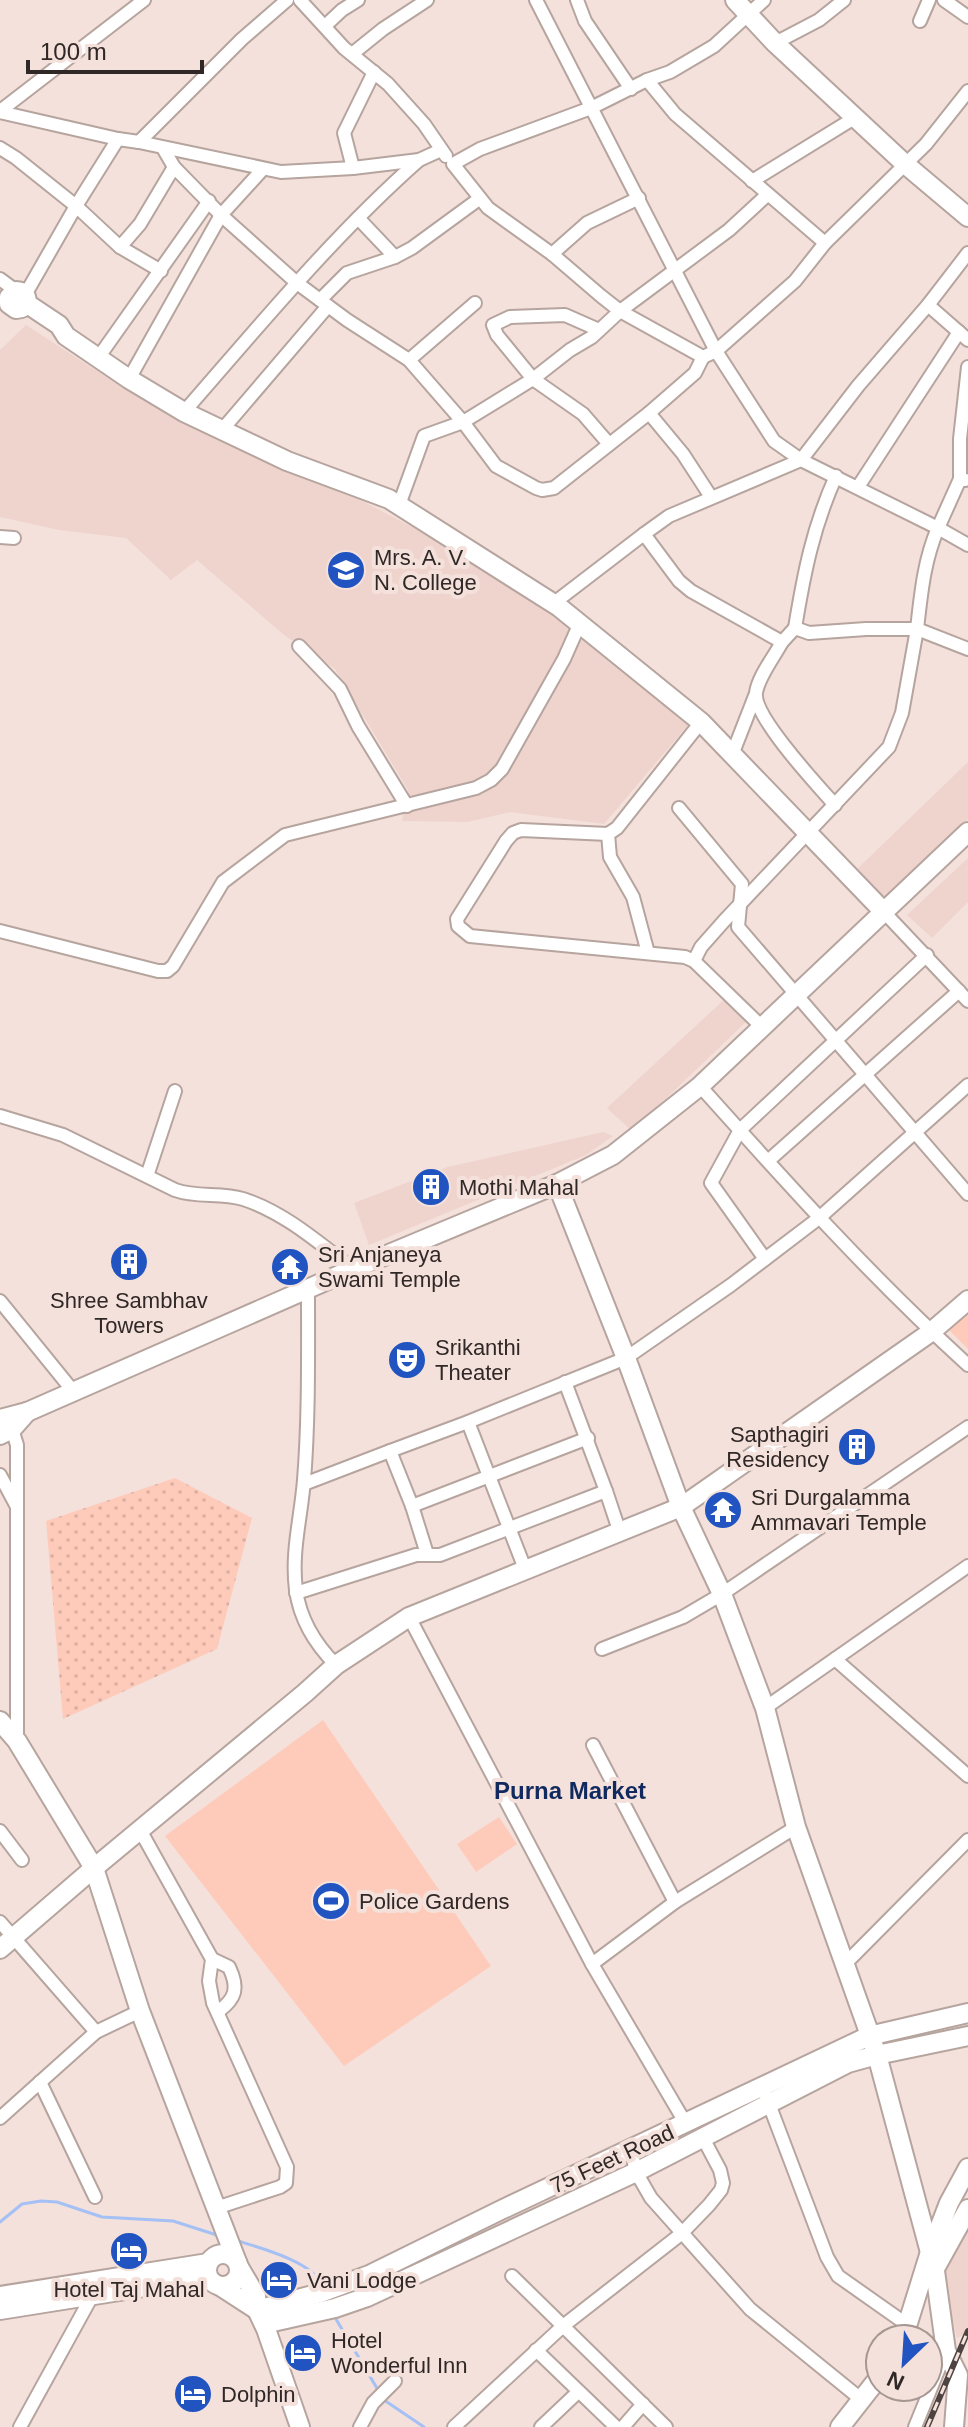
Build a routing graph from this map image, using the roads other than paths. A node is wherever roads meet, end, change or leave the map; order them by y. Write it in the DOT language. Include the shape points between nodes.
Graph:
graph roads {
  1 [pos="144,0"];
  2 [pos="287,0"];
  3 [pos="300,0"];
  4 [pos="358,0"];
  5 [pos="427,0"];
  6 [pos="536,0"];
  7 [pos="577,0"];
  8 [pos="764,0"];
  9 [pos="844,0"];
  10 [pos="929,0"];
  11 [pos="944,0"];
  12 [pos="742,6"];
  13 [pos="968,17"];
  14 [pos="920,21"];
  15 [pos="325,26"];
  16 [pos="775,43"];
  17 [pos="352,54"];
  18 [pos="374,72"];
  19 [pos="647,80"];
  20 [pos="631,89"];
  21 [pos="967,94"];
  22 [pos="591,108"];
  23 [pos="0,112"];
  24 [pos="856,117"];
  25 [pos="118,139"];
  26 [pos="139,142"];
  27 [pos="0,148"];
  28 [pos="163,148"];
  29 [pos="441,150"];
  30 [pos="419,160"];
  31 [pos="453,164"];
  32 [pos="905,164"];
  33 [pos="174,167"];
  34 [pos="353,168"];
  35 [pos="262,170"];
  36 [pos="752,181"];
  37 [pos="767,195"];
  38 [pos="639,198"];
  39 [pos="479,199"];
  40 [pos="209,201"];
  41 [pos="76,206"];
  42 [pos="221,215"];
  43 [pos="968,217"];
  44 [pos="358,218"];
  45 [pos="825,243"];
  46 [pos="120,247"];
  47 [pos="968,253"];
  48 [pos="552,254"];
  49 [pos="395,257"];
  50 [pos="161,271"];
  51 [pos="676,271"];
  52 [pos="0,279"];
  53 [pos="297,283"];
  54 [pos="13,301"];
  55 [pos="324,303"];
  56 [pos="475,303"];
  57 [pos="928,305"];
  58 [pos="620,311"];
  59 [pos="599,330"];
  60 [pos="964,336"];
  61 [pos="716,351"];
  62 [pos="703,357"];
  63 [pos="98,358"];
  64 [pos="409,360"];
  65 [pos="968,367"];
  66 [pos="129,379"];
  67 [pos="533,379"];
  68 [pos="184,412"];
  69 [pos="649,413"];
  70 [pos="463,422"];
  71 [pos="222,430"];
  72 [pos="609,444"];
  73 [pos="801,460"];
  74 [pos="836,476"];
  75 [pos="964,480"];
  76 [pos="858,487"];
  77 [pos="711,497"];
  78 [pos="399,505"];
  79 [pos="938,528"];
  80 [pos="644,534"];
  81 [pos="0,537"];
  82 [pos="14,538"];
  83 [pos="968,545"];
  84 [pos="554,603"];
  85 [pos="580,623"];
  86 [pos="795,628"];
  87 [pos="917,629"];
  88 [pos="782,642"];
  89 [pos="299,646"];
  90 [pos="968,649"];
  91 [pos="755,696"];
  92 [pos="701,722"];
  93 [pos="732,755"];
  94 [pos="835,805"];
  95 [pos="407,806"];
  96 [pos="679,808"];
  97 [pos="968,832"];
  98 [pos="608,834"];
  99 [pos="808,834"];
  100 [pos="740,906"];
  101 [pos="884,912"];
  102 [pos="0,931"];
  103 [pos="648,953"];
  104 [pos="927,955"];
  105 [pos="694,961"];
  106 [pos="795,996"];
  107 [pos="963,996"];
  108 [pos="762,1027"];
  109 [pos="835,1042"];
  110 [pos="864,1075"];
  111 [pos="968,1085"];
  112 [pos="700,1086"];
  113 [pos="175,1091"];
  114 [pos="0,1116"];
  115 [pos="740,1130"];
  116 [pos="913,1132"];
  117 [pos="768,1161"];
  118 [pos="147,1176"];
  119 [pos="557,1184"];
  120 [pos="968,1194"];
  121 [pos="819,1218"];
  122 [pos="765,1259"];
  123 [pos="353,1269"];
  124 [pos="308,1289"];
  125 [pos="968,1300"];
  126 [pos="0,1301"];
  127 [pos="931,1332"];
  128 [pos="626,1358"];
  129 [pos="968,1365"];
  130 [pos="565,1382"];
  131 [pos="73,1391"];
  132 [pos="468,1422"];
  133 [pos="4,1425"];
  134 [pos="968,1427"];
  135 [pos="588,1438"];
  136 [pos="390,1451"];
  137 [pos="0,1475"];
  138 [pos="489,1477"];
  139 [pos="304,1484"];
  140 [pos="606,1491"];
  141 [pos="412,1506"];
  142 [pos="681,1507"];
  143 [pos="18,1508"];
  144 [pos="510,1526"];
  145 [pos="620,1533"];
  146 [pos="427,1554"];
  147 [pos="968,1566"];
  148 [pos="525,1569"];
  149 [pos="296,1593"];
  150 [pos="722,1594"];
  151 [pos="409,1617"];
  152 [pos="602,1649"];
  153 [pos="835,1659"];
  154 [pos="336,1665"];
  155 [pos="765,1708"];
  156 [pos="0,1721"];
  157 [pos="17,1741"];
  158 [pos="593,1745"];
  159 [pos="968,1776"];
  160 [pos="796,1827"];
  161 [pos="140,1830"];
  162 [pos="0,1831"];
  163 [pos="968,1840"];
  164 [pos="22,1860"];
  165 [pos="94,1868"];
  166 [pos="675,1902"];
  167 [pos="0,1922"];
  168 [pos="7,1943"];
  169 [pos="212,1959"];
  170 [pos="592,1964"];
  171 [pos="845,1964"];
  172 [pos="140,2011"];
  173 [pos="219,2011"];
  174 [pos="968,2013"];
  175 [pos="96,2032"];
  176 [pos="869,2036"];
  177 [pos="968,2036"];
  178 [pos="877,2055"];
  179 [pos="40,2082"];
  180 [pos="766,2095"];
  181 [pos="0,2118"];
  182 [pos="686,2124"];
  183 [pos="703,2138"];
  184 [pos="631,2149"];
  185 [pos="968,2168"];
  186 [pos="636,2172"];
  187 [pos="95,2197"];
  188 [pos="216,2208"];
  189 [pos="968,2209"];
  190 [pos="681,2234"];
  191 [pos="930,2252"];
  192 [pos="238,2265"];
  193 [pos="212,2271"];
  194 [pos="935,2271"];
  195 [pos="512,2276"];
  196 [pos="921,2284"];
  197 [pos="0,2296"];
  198 [pos="92,2296"];
  199 [pos="327,2300"];
  200 [pos="0,2310"];
  201 [pos="260,2317"];
  202 [pos="895,2323"];
  203 [pos="909,2323"];
  204 [pos="563,2326"];
  205 [pos="536,2350"];
  206 [pos="946,2351"];
  207 [pos="395,2381"];
  208 [pos="578,2392"];
  209 [pos="864,2397"];
  210 [pos="862,2400"];
  211 [pos="643,2404"];
  212 [pos="20,2427"];
  213 [pos="300,2427"];
  214 [pos="360,2427"];
  215 [pos="454,2427"];
  216 [pos="541,2427"];
  217 [pos="616,2427"];
  218 [pos="623,2427"];
  219 [pos="666,2427"];
  220 [pos="840,2427"];
  221 [pos="915,2427"];
  222 [pos="954,2427"];
  1 -- 23 [label="street"];
  2 -- 26 [label="street"];
  3 -- 15 [label="street"];
  4 -- 15 [label="street"];
  5 -- 17 [label="street"];
  6 -- 22 [label="street"];
  7 -- 20 [label="street" via="585,21"];
  8 -- 12 [label="street"];
  9 -- 16 [label="street"];
  10 -- 14 [label="street"];
  11 -- 13 [label="street"];
  12 -- 16 [label="street"];
  12 -- 19 [label="street" via="699,56"];
  15 -- 17 [label="street"];
  16 -- 24 [label="street"];
  17 -- 18 [label="street"];
  18 -- 29 [label="street" via="424,124"];
  18 -- 34 [label="street" via="344,133"];
  19 -- 20 [label="street"];
  19 -- 36 [label="street" via="675,114"];
  20 -- 22 [label="street"];
  21 -- 32 [label="street"];
  22 -- 31 [label="street"];
  22 -- 38 [label="street"];
  23 -- 25 [label="street"];
  24 -- 32 [label="street"];
  24 -- 36 [label="street"];
  25 -- 26 [label="street"];
  25 -- 41 [label="street"];
  26 -- 28 [label="street"];
  27 -- 41 [label="street"];
  28 -- 33 [label="street"];
  28 -- 35 [label="street"];
  29 -- 30 [label="street"];
  29 -- 31 [label="street"];
  30 -- 34 [label="street"];
  30 -- 44 [label="street"];
  31 -- 39 [label="street"];
  32 -- 43 [label="street"];
  32 -- 45 [label="street"];
  33 -- 40 [label="street"];
  33 -- 46 [label="street"];
  34 -- 35 [label="street"];
  35 -- 42 [label="street"];
  36 -- 37 [label="street"];
  37 -- 45 [label="street"];
  37 -- 51 [label="street"];
  38 -- 48 [label="street" via="587,223"];
  38 -- 51 [label="street"];
  39 -- 48 [label="street"];
  39 -- 49 [label="street"];
  40 -- 42 [label="street"];
  40 -- 50 [label="street"];
  41 -- 46 [label="street"];
  41 -- 54 [label="street"];
  42 -- 53 [label="street"];
  42 -- 66 [label="street"];
  44 -- 49 [label="street"];
  44 -- 53 [label="street"];
  45 -- 61 [label="street" via="795,281"];
  46 -- 50 [label="street"];
  47 -- 57 [label="street"];
  48 -- 58 [label="street"];
  49 -- 55 [label="street" via="347,273"];
  50 -- 63 [label="street"];
  51 -- 58 [label="street"];
  51 -- 61 [label="street"];
  52 -- 54 [label="street"];
  53 -- 55 [label="street"];
  53 -- 68 [label="street"];
  54 -- 63 [label="street" via="59,325"];
  55 -- 64 [label="street"];
  55 -- 71 [label="street"];
  56 -- 64 [label="street"];
  57 -- 60 [label="street"];
  57 -- 73 [label="street"];
  58 -- 59 [label="street"];
  58 -- 62 [label="street"];
  59 -- 67 [label="street"];
  59 -- 67 [label="street" via="565,315 510,317 493,325"];
  60 -- 76 [label="street"];
  61 -- 62 [label="street"];
  61 -- 73 [label="street" via="774,441"];
  62 -- 69 [label="street" via="695,373"];
  63 -- 66 [label="street"];
  64 -- 70 [label="street"];
  65 -- 75 [label="street" via="960,439"];
  66 -- 68 [label="street"];
  67 -- 70 [label="street"];
  67 -- 72 [label="street" via="583,414"];
  68 -- 71 [label="street"];
  69 -- 72 [label="street"];
  69 -- 77 [label="street"];
  70 -- 72 [label="street" via="496,466 542,490 554,488"];
  70 -- 78 [label="street" via="424,436"];
  71 -- 78 [label="street"];
  73 -- 74 [label="street"];
  73 -- 77 [label="street"];
  74 -- 76 [label="street"];
  74 -- 86 [label="street" via="807,558"];
  75 -- 79 [label="street"];
  76 -- 79 [label="street"];
  77 -- 80 [label="street"];
  78 -- 84 [label="street"];
  79 -- 83 [label="street"];
  79 -- 87 [label="street" via="926,563"];
  80 -- 84 [label="street"];
  80 -- 88 [label="street" via="691,591"];
  81 -- 82 [label="street"];
  84 -- 85 [label="street"];
  85 -- 92 [label="street"];
  85 -- 95 [label="street" via="502,769 476,788"];
  86 -- 87 [label="street" via="809,633"];
  86 -- 88 [label="street"];
  87 -- 90 [label="street"];
  87 -- 94 [label="street" via="895,737"];
  88 -- 91 [label="street"];
  89 -- 95 [label="street" via="340,689"];
  91 -- 93 [label="street"];
  91 -- 94 [label="street" via="796,762"];
  92 -- 93 [label="street"];
  92 -- 98 [label="street"];
  93 -- 99 [label="street"];
  94 -- 99 [label="street"];
  95 -- 102 [label="street" via="285,835 223,882 167,971"];
  96 -- 100 [label="street" via="742,884"];
  97 -- 101 [label="street"];
  98 -- 103 [label="street" via="610,857 633,897"];
  98 -- 103 [label="street" via="513,833 457,919 458,926 470,936"];
  99 -- 100 [label="street"];
  99 -- 101 [label="street"];
  100 -- 105 [label="street"];
  100 -- 106 [label="street" via="738,927"];
  101 -- 104 [label="street"];
  101 -- 106 [label="street"];
  103 -- 105 [label="street"];
  104 -- 107 [label="street"];
  104 -- 109 [label="street"];
  105 -- 108 [label="street"];
  106 -- 108 [label="street"];
  106 -- 109 [label="street"];
  107 -- 110 [label="street"];
  108 -- 112 [label="street"];
  109 -- 110 [label="street"];
  109 -- 115 [label="street"];
  110 -- 116 [label="street"];
  110 -- 117 [label="street"];
  111 -- 116 [label="street"];
  112 -- 115 [label="street"];
  112 -- 119 [label="street" via="624,1148"];
  113 -- 118 [label="street"];
  114 -- 118 [label="street" via="63,1135"];
  115 -- 117 [label="street"];
  115 -- 122 [label="street" via="711,1183"];
  116 -- 120 [label="street"];
  116 -- 121 [label="street"];
  117 -- 121 [label="street"];
  118 -- 123 [label="street" via="187,1194 243,1199 299,1228"];
  119 -- 123 [label="street"];
  119 -- 128 [label="street"];
  121 -- 122 [label="street"];
  121 -- 127 [label="street"];
  122 -- 128 [label="street"];
  123 -- 124 [label="street"];
  124 -- 131 [label="street"];
  124 -- 139 [label="street"];
  125 -- 127 [label="street"];
  126 -- 131 [label="street"];
  127 -- 129 [label="street"];
  127 -- 142 [label="street"];
  128 -- 130 [label="street"];
  128 -- 142 [label="street"];
  130 -- 132 [label="street"];
  130 -- 135 [label="street"];
  131 -- 133 [label="street"];
  132 -- 136 [label="street"];
  132 -- 138 [label="street"];
  133 -- 143 [label="street" via="17,1445"];
  134 -- 150 [label="street"];
  135 -- 138 [label="street"];
  135 -- 140 [label="street"];
  136 -- 139 [label="street"];
  136 -- 141 [label="street"];
  137 -- 143 [label="street"];
  138 -- 141 [label="street"];
  138 -- 144 [label="street"];
  139 -- 149 [label="street" via="294,1551"];
  140 -- 144 [label="street"];
  140 -- 145 [label="street"];
  141 -- 146 [label="street"];
  142 -- 145 [label="street"];
  142 -- 150 [label="street"];
  143 -- 157 [label="street"];
  144 -- 146 [label="street" via="440,1555"];
  144 -- 148 [label="street"];
  145 -- 148 [label="street"];
  146 -- 149 [label="street"];
  147 -- 153 [label="street"];
  148 -- 151 [label="street"];
  149 -- 154 [label="street" via="309,1630"];
  150 -- 152 [label="street" via="683,1617"];
  150 -- 155 [label="street"];
  151 -- 154 [label="street"];
  151 -- 170 [label="street"];
  153 -- 155 [label="street"];
  153 -- 159 [label="street"];
  154 -- 161 [label="street"];
  155 -- 160 [label="street"];
  156 -- 157 [label="street"];
  157 -- 165 [label="street"];
  158 -- 166 [label="street"];
  160 -- 166 [label="street"];
  160 -- 171 [label="street"];
  161 -- 165 [label="street"];
  161 -- 169 [label="street"];
  162 -- 164 [label="street"];
  163 -- 171 [label="street"];
  165 -- 168 [label="street"];
  165 -- 172 [label="street"];
  166 -- 170 [label="street"];
  167 -- 168 [label="street"];
  168 -- 175 [label="street"];
  169 -- 173 [label="street" via="209,1981"];
  169 -- 173 [label="street" via="229,1967 237,1989"];
  170 -- 182 [label="street"];
  171 -- 176 [label="street"];
  172 -- 175 [label="street"];
  172 -- 188 [label="street"];
  173 -- 188 [label="street" via="288,2175 280,2187"];
  174 -- 176 [label="street, 75 Feet Road"];
  175 -- 179 [label="street"];
  176 -- 178 [label="street"];
  176 -- 180 [label="street, 75 Feet Road"];
  177 -- 178 [label="street, 75 Feet Road"];
  178 -- 180 [label="street, 75 Feet Road"];
  178 -- 191 [label="street"];
  179 -- 181 [label="street"];
  179 -- 187 [label="street"];
  180 -- 182 [label="street, 75 Feet Road"];
  180 -- 183 [label="street, 75 Feet Road"];
  180 -- 202 [label="street" via="827,2257 838,2276"];
  182 -- 184 [label="street, 75 Feet Road"];
  183 -- 186 [label="street, 75 Feet Road"];
  183 -- 190 [label="street" via="723,2183"];
  184 -- 186 [label="street"];
  184 -- 199 [label="street, 75 Feet Road"];
  185 -- 191 [label="street"];
  186 -- 190 [label="street"];
  186 -- 199 [label="street, 75 Feet Road" via="367,2297"];
  188 -- 192 [label="street"];
  188 -- 193 [label="street"];
  189 -- 194 [label="street"];
  190 -- 204 [label="street"];
  190 -- 210 [label="street" via="750,2309"];
  191 -- 194 [label="street"];
  191 -- 196 [label="street"];
  192 -- 193 [label="street" via="226,2254"];
  192 -- 193 [label="street" via="234,2282"];
  192 -- 201 [label="street" via="256,2296"];
  193 -- 197 [label="street"];
  193 -- 198 [label="street"];
  193 -- 201 [label="street"];
  194 -- 196 [label="street"];
  194 -- 206 [label="street"];
  195 -- 204 [label="street"];
  196 -- 203 [label="street"];
  198 -- 200 [label="street"];
  198 -- 212 [label="street"];
  199 -- 201 [label="street, 75 Feet Road"];
  201 -- 213 [label="street"];
  204 -- 205 [label="street"];
  204 -- 211 [label="street"];
  205 -- 208 [label="street"];
  205 -- 215 [label="street"];
  206 -- 221 [label="street"];
  206 -- 222 [label="street" via="958,2375"];
  207 -- 214 [label="street"];
  208 -- 216 [label="street"];
  208 -- 217 [label="street"];
  209 -- 210 [label="street"];
  210 -- 220 [label="street"];
  211 -- 218 [label="street"];
  211 -- 219 [label="street"];
}
